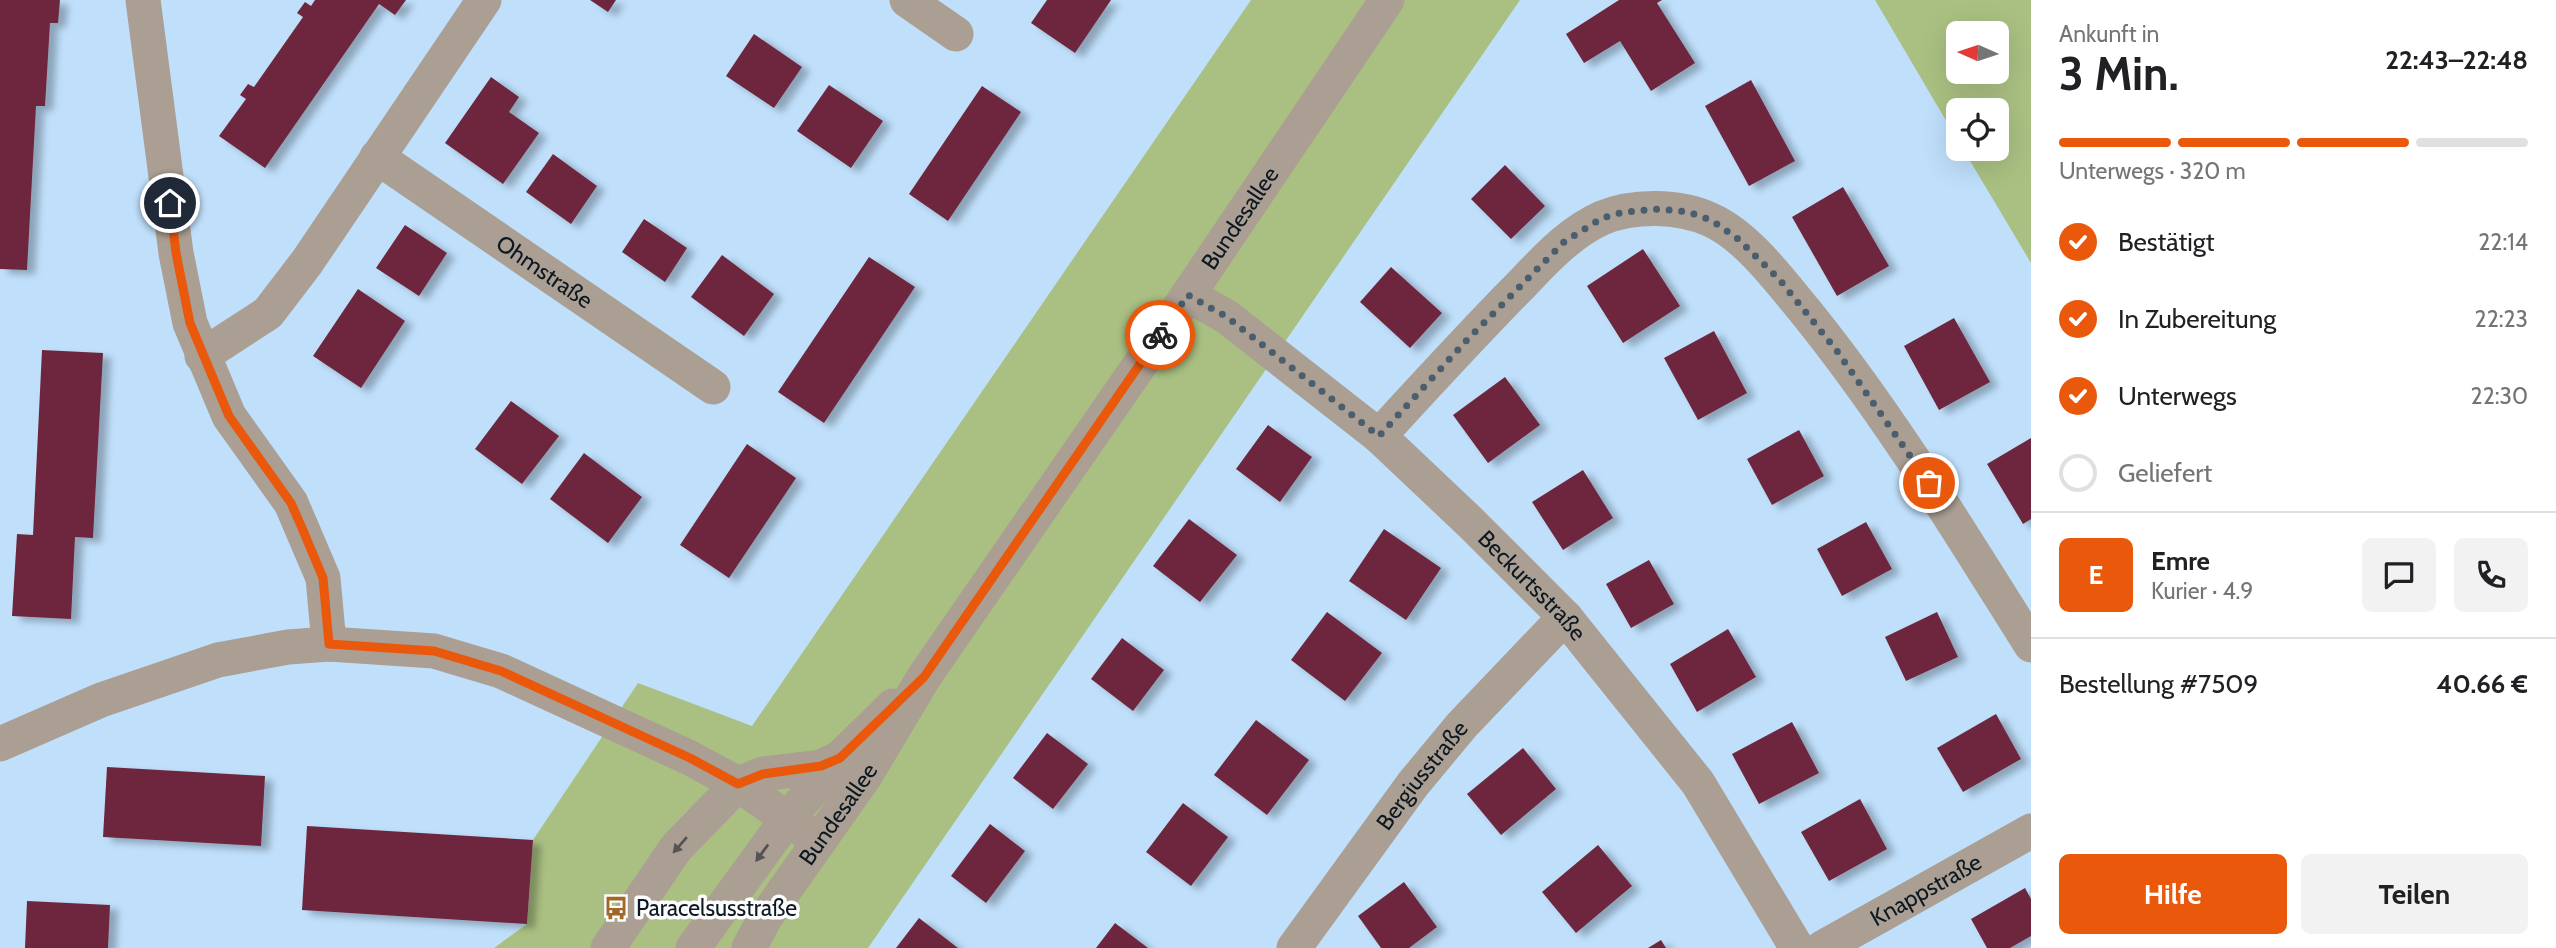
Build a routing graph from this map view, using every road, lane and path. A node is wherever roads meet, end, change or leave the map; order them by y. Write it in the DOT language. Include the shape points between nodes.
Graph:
graph roads {
  1 [pos="143,0"];
  2 [pos="484,0"];
  3 [pos="907,0"];
  4 [pos="1387,0"];
  5 [pos="956,34"];
  6 [pos="377,157"];
  7 [pos="1188,295"];
  8 [pos="202,356"];
  9 [pos="713,387"];
  10 [pos="1379,436"];
  11 [pos="1566,617"];
  12 [pos="329,644"];
  13 [pos="2031,645"];
  14 [pos="924,677"];
  15 [pos="0,744"];
  16 [pos="840,758"];
  17 [pos="738,784"];
  18 [pos="788,818"];
  19 [pos="2031,831"];
  20 [pos="819,841"];
  21 [pos="1296,947"];
  22 [pos="608,948"];
  23 [pos="693,948"];
  24 [pos="748,948"];
  25 [pos="1797,948"];
  26 [pos="1822,948"];
  1 -- 8 [label="street" via="176,253 190,323"];
  2 -- 6 [label="street"];
  3 -- 5 [label="street"];
  4 -- 7 [label="street, Bundesallee"];
  6 -- 8 [label="street" via="268,313"];
  6 -- 9 [label="street, Ohmstraße"];
  7 -- 10 [label="street, Beckurtsstraße" via="1227,317"];
  7 -- 14 [label="street, Bundesallee"];
  8 -- 12 [label="street" via="229,416 291,503 323,578"];
  10 -- 11 [label="street, Beckurtsstraße"];
  10 -- 13 [label="street" via="1564,242 1602,218 1624,212 1688,212 1711,220 1737,238 1779,279 1837,351 1914,460"];
  11 -- 21 [label="street, Bergiusstraße" via="1413,784"];
  11 -- 25 [label="street, Beckurtsstraße" via="1698,782"];
  12 -- 15 [label="street" via="218,660 101,700"];
  12 -- 17 [label="street" via="434,651 501,671"];
  14 -- 16 [label="street, Bundesallee"];
  14 -- 20 [label="street, Bundesallee" via="865,776"];
  16 -- 17 [label="street" via="821,766 763,774"];
  16 -- 18 [label="street, Bundesallee"];
  17 -- 18 [label="street"];
  17 -- 22 [label="street, one-way" via="676,848"];
  18 -- 20 [label="street"];
  18 -- 23 [label="street, Bundesallee, one-way"];
  19 -- 26 [label="street, Knappstraße"];
  20 -- 24 [label="street, Bundesallee"];
}
